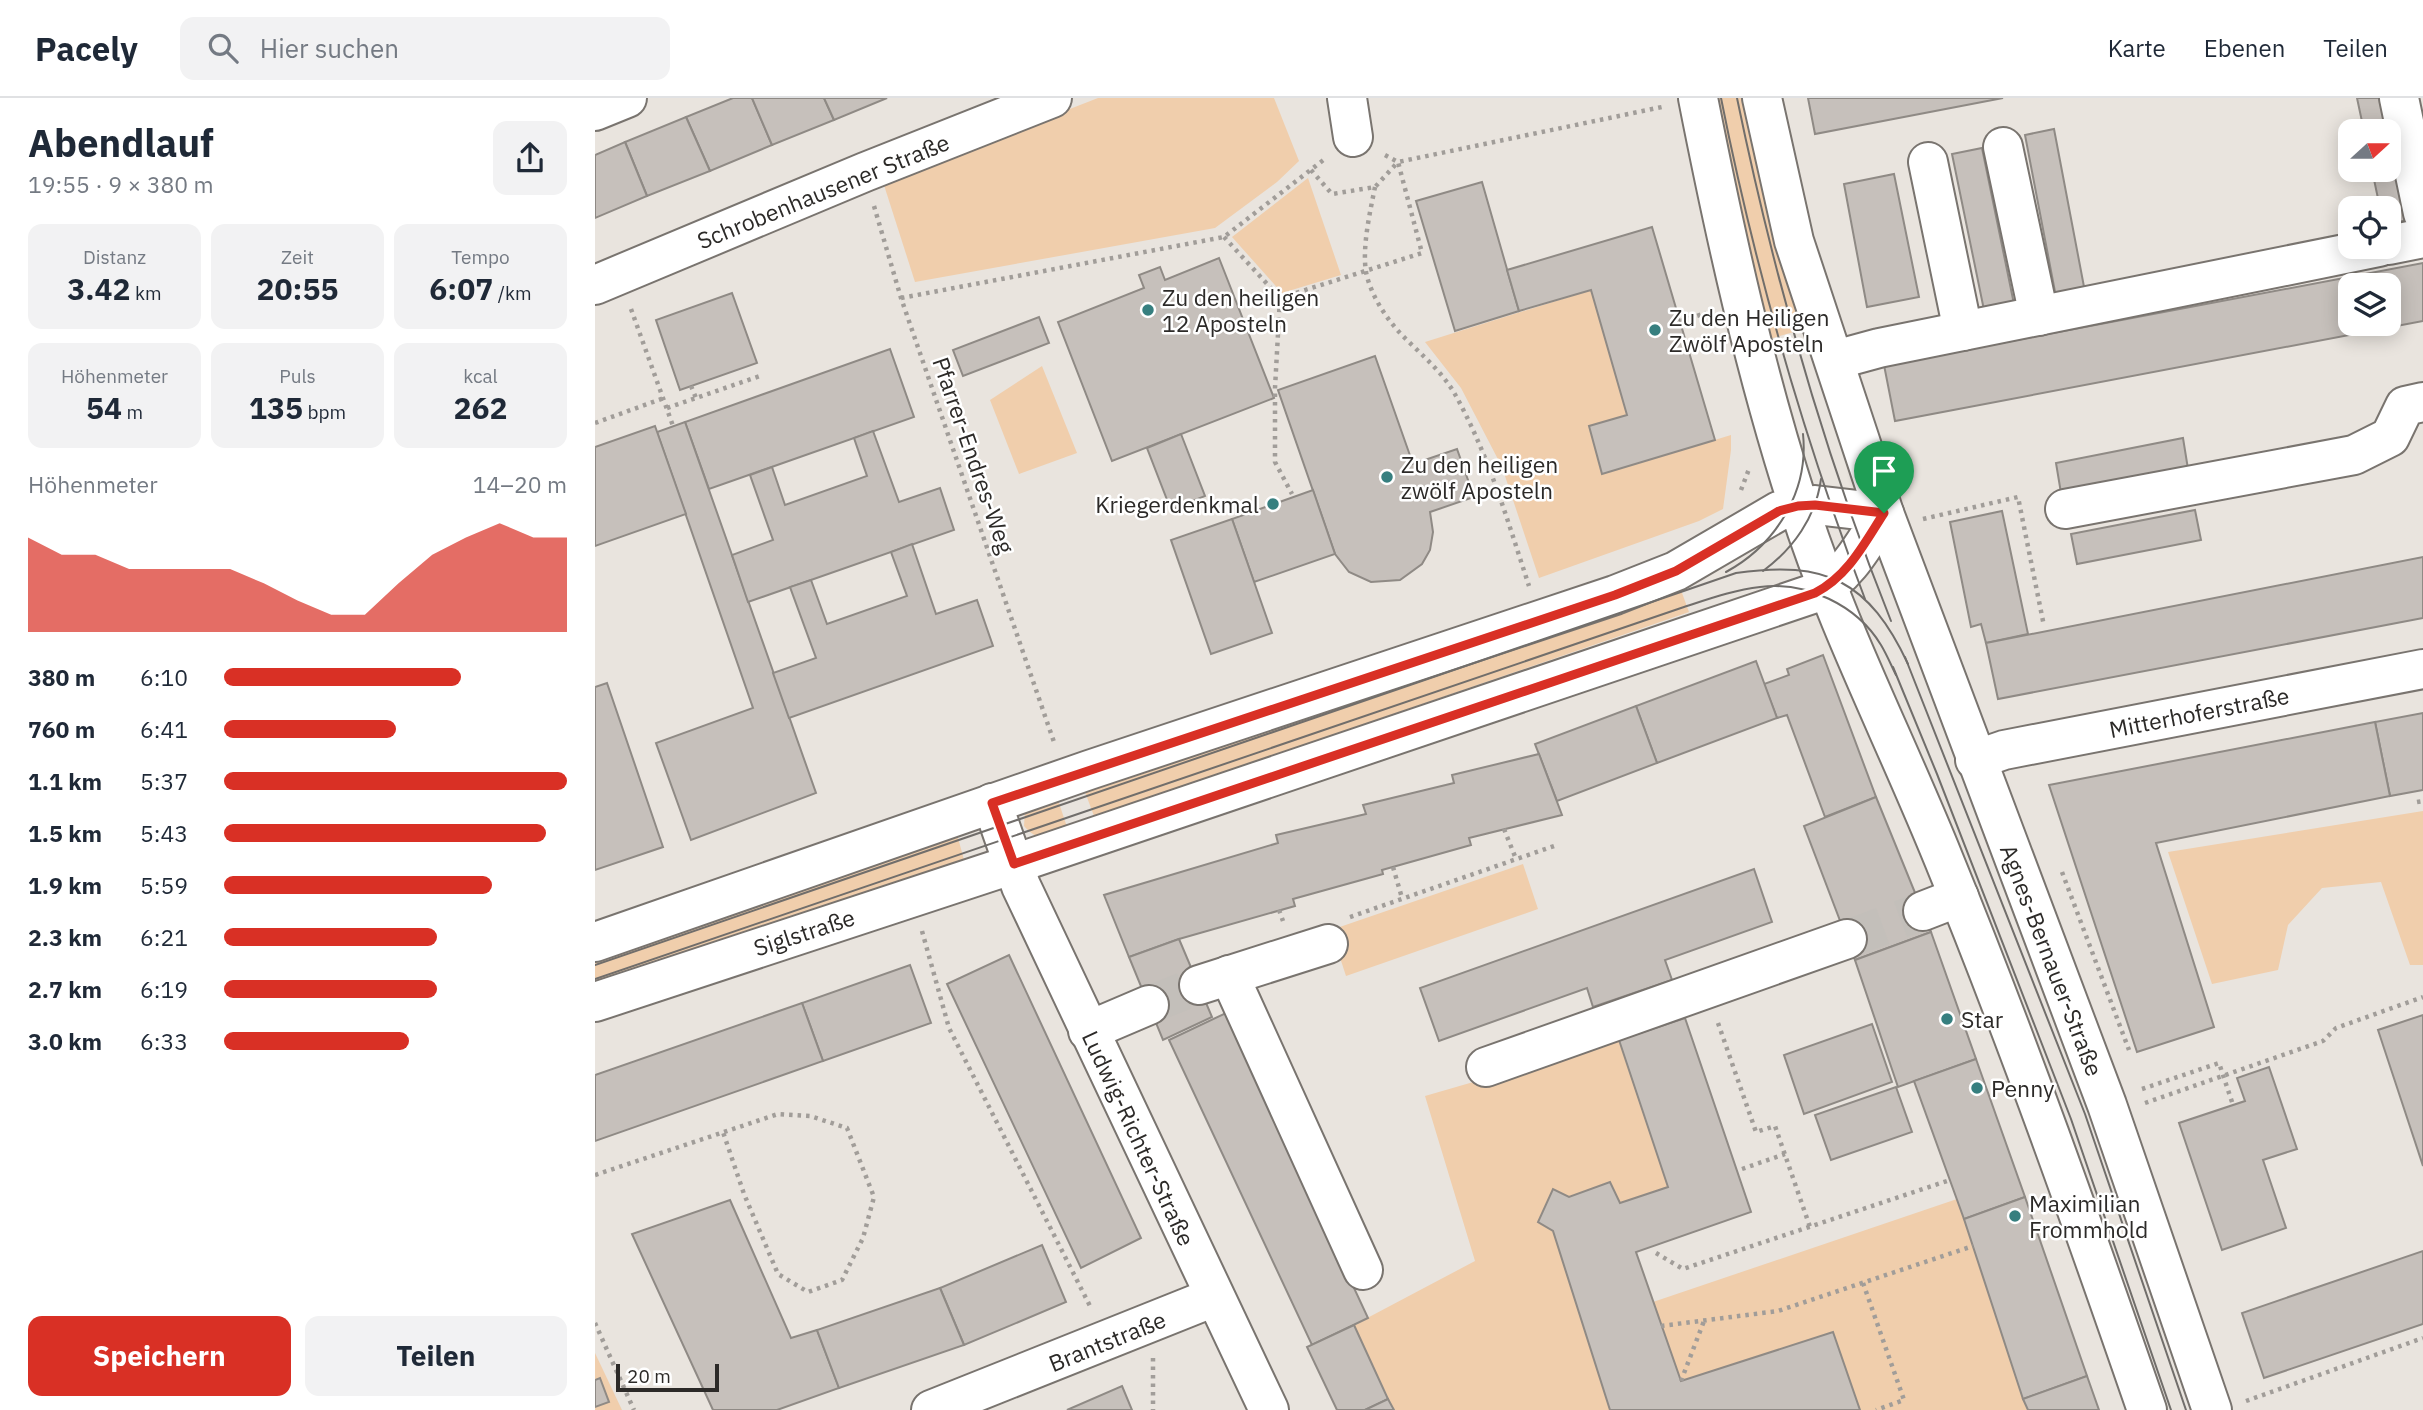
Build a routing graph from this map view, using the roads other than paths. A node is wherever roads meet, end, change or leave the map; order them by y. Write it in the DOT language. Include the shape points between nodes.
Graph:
graph roads {
  1 [pos="627,98"];
  2 [pos="1052,98"];
  3 [pos="1347,98"];
  4 [pos="1762,98"];
  5 [pos="2399,98"];
  6 [pos="1682,102"];
  7 [pos="595,111"];
  8 [pos="1353,136"];
  9 [pos="2003,147"];
  10 [pos="1928,162"];
  11 [pos="2423,213"];
  12 [pos="2423,238"];
  13 [pos="2401,243"];
  14 [pos="2338,255"];
  15 [pos="607,280"];
  16 [pos="2039,316"];
  17 [pos="1963,331"];
  18 [pos="1835,360"];
  19 [pos="2423,402"];
  20 [pos="1798,506"];
  21 [pos="2065,509"];
  22 [pos="1899,517"];
  23 [pos="1827,587"];
  24 [pos="2423,668"];
  25 [pos="1975,760"];
  26 [pos="992,803"];
  27 [pos="1014,864"];
  28 [pos="1959,897"];
  29 [pos="1923,911"];
  30 [pos="1334,932"];
  31 [pos="1847,939"];
  32 [pos="595,942"];
  33 [pos="595,1002"];
  34 [pos="1149,1005"];
  35 [pos="1088,1031"];
  36 [pos="1486,1067"];
  37 [pos="1363,1270"];
  38 [pos="1215,1297"];
  39 [pos="2229,1405"];
  40 [pos="931,1410"];
  41 [pos="1269,1410"];
  42 [pos="2147,1410"];
  1 -- 7 [label="street"];
  2 -- 15 [label="street, Schrobenhausener Straße"];
  3 -- 8 [label="street"];
  4 -- 18 [label="street, Agnes-Bernauer-Straße" via="1794,241"];
  5 -- 11 [label="street"];
  6 -- 20 [label="street"];
  9 -- 16 [label="street"];
  10 -- 17 [label="street"];
  12 -- 13 [label="street"];
  14 -- 16 [label="street"];
  16 -- 17 [label="street"];
  17 -- 18 [label="street"];
  18 -- 22 [label="street, Agnes-Bernauer-Straße"];
  19 -- 21 [label="street" via="2405,406 2390,437 2354,455"];
  20 -- 22 [label="street" via="1831,505"];
  20 -- 23 [label="street"];
  20 -- 26 [label="street" via="1779,511 1676,571 1615,595"];
  22 -- 23 [label="street"];
  22 -- 25 [label="street, Agnes-Bernauer-Straße"];
  23 -- 27 [label="street, Siglstraße"];
  23 -- 28 [label="street"];
  24 -- 25 [label="street, Mitterhoferstraße" via="2004,750"];
  25 -- 39 [label="street, Agnes-Bernauer-Straße"];
  26 -- 27 [label="street"];
  26 -- 32 [label="street"];
  27 -- 33 [label="street, Siglstraße"];
  27 -- 35 [label="street, Ludwig-Richter-Straße"];
  28 -- 29 [label="street"];
  28 -- 42 [label="street" via="2079,1212"];
  30 -- 37 [label="street" via="1214,980"];
  31 -- 36 [label="street"];
  34 -- 35 [label="street"];
  35 -- 38 [label="street, Ludwig-Richter-Straße"];
  38 -- 40 [label="street, Brantstraße"];
  38 -- 41 [label="street, Ludwig-Richter-Straße"];
}
